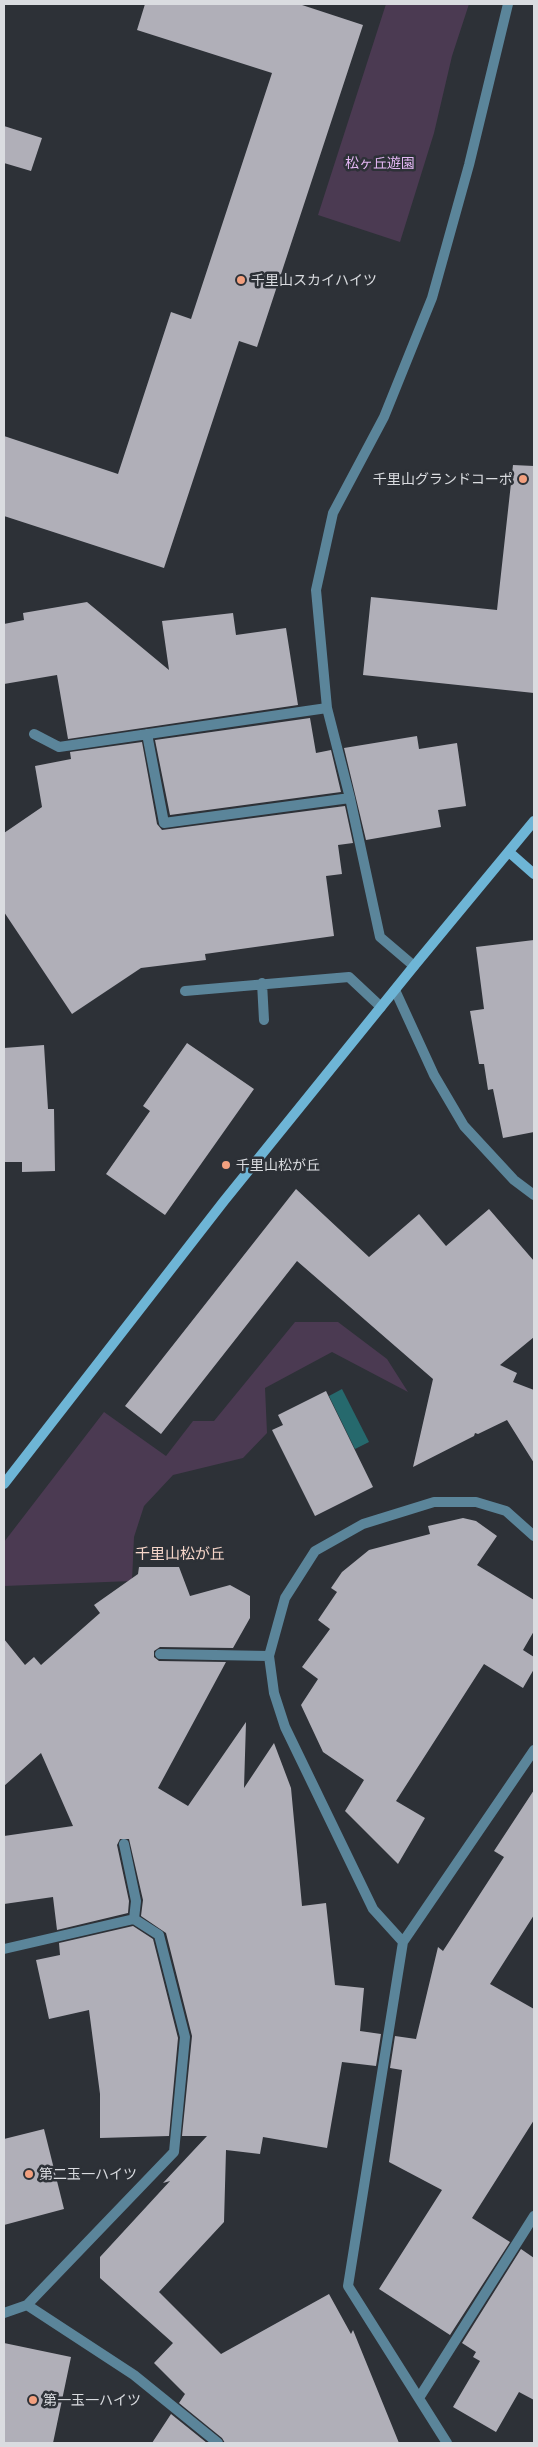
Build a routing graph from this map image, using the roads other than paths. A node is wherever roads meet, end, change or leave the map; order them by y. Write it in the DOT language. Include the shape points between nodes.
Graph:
graph roads {
  1 [pos="508,4"];
  2 [pos="327,708"];
  3 [pos="34,734"];
  4 [pos="147,734"];
  5 [pos="350,798"];
  6 [pos="534,821"];
  7 [pos="509,852"];
  8 [pos="534,874"];
  9 [pos="414,966"];
  10 [pos="262,983"];
  11 [pos="395,990"];
  12 [pos="185,991"];
  13 [pos="381,1007"];
  14 [pos="264,1020"];
  15 [pos="534,1195"];
  16 [pos="4,1484"];
  17 [pos="534,1536"];
  18 [pos="160,1654"];
  19 [pos="268,1656"];
  20 [pos="534,1750"];
  21 [pos="124,1844"];
  22 [pos="134,1919"];
  23 [pos="403,1942"];
  24 [pos="4,1950"];
  25 [pos="534,2216"];
  26 [pos="26,2305"];
  27 [pos="4,2313"];
  28 [pos="419,2398"];
  29 [pos="218,2443"];
  30 [pos="447,2443"];
  1 -- 2 [label="street" via="432,298 384,417 333,513 316,590"];
  2 -- 4 [label="street"];
  2 -- 5 [label="street"];
  3 -- 4 [label="street" via="59,747"];
  4 -- 5 [label="street" via="164,823"];
  5 -- 9 [label="street" via="380,938"];
  6 -- 7 [label="street"];
  7 -- 8 [label="street"];
  7 -- 9 [label="street"];
  9 -- 11 [label="street"];
  10 -- 12 [label="street"];
  10 -- 13 [label="street" via="349,977"];
  10 -- 14 [label="street"];
  11 -- 13 [label="street"];
  11 -- 15 [label="street" via="434,1075 464,1126 514,1180"];
  13 -- 16 [label="street" via="224,1201"];
  17 -- 19 [label="street" via="506,1511 476,1502 434,1502 363,1524 315,1552 285,1598"];
  18 -- 19 [label="street"];
  19 -- 23 [label="street" via="274,1693 285,1727 373,1909"];
  20 -- 23 [label="street"];
  21 -- 22 [label="street" via="136,1901"];
  22 -- 24 [label="street"];
  22 -- 26 [label="street" via="159,1935 185,2037 174,2152"];
  23 -- 28 [label="street" via="348,2286"];
  25 -- 28 [label="street"];
  26 -- 27 [label="street"];
  26 -- 29 [label="street" via="134,2375"];
  28 -- 30 [label="street"];
}
